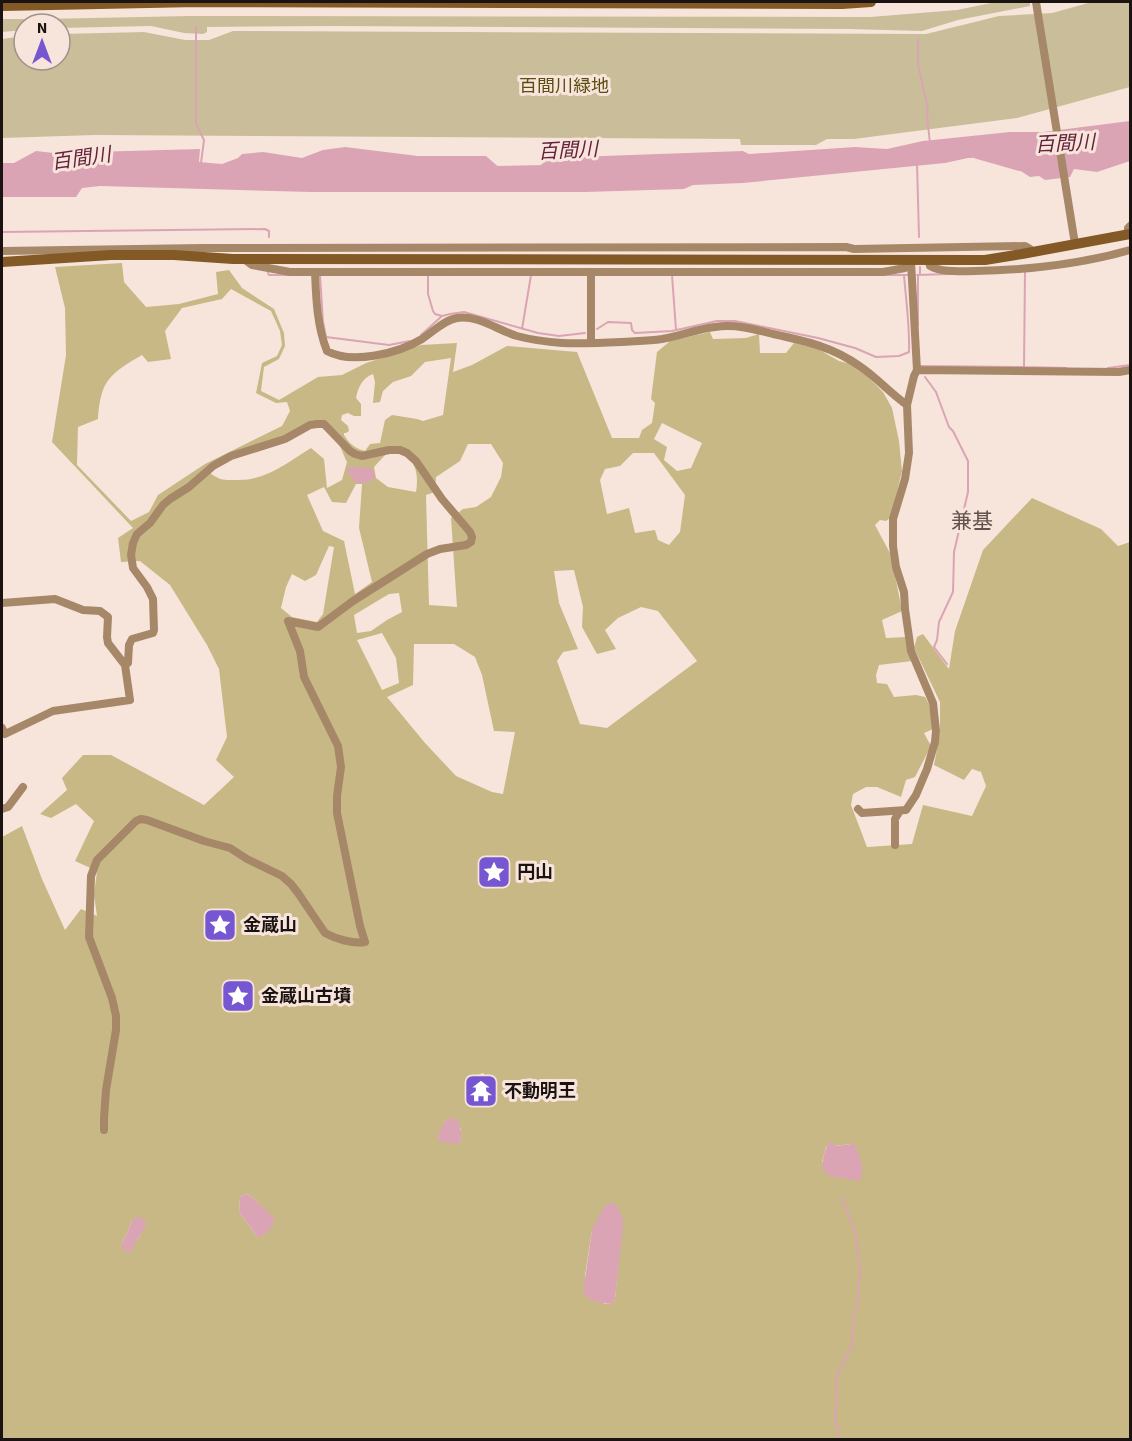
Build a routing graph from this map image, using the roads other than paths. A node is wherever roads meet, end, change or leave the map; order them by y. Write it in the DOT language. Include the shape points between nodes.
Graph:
graph roads {
  1 [pos="191,2"];
  2 [pos="377,2"];
  3 [pos="871,2"];
  4 [pos="1036,2"];
  5 [pos="2,6"];
  6 [pos="1130,232"];
  7 [pos="1074,239"];
  8 [pos="1131,250"];
  9 [pos="2,251"];
  10 [pos="1032,252"];
  11 [pos="244,259"];
  12 [pos="929,260"];
  13 [pos="2,262"];
  14 [pos="911,262"];
  15 [pos="315,274"];
  16 [pos="591,274"];
  17 [pos="591,343"];
  18 [pos="917,370"];
  19 [pos="1131,370"];
  20 [pos="907,405"];
  21 [pos="2,603"];
  22 [pos="125,665"];
  23 [pos="2,728"];
  24 [pos="23,787"];
  25 [pos="2,809"];
  26 [pos="858,809"];
  27 [pos="900,811"];
  28 [pos="895,845"];
  29 [pos="104,1130"];
  1 -- 2 [label="street"];
  1 -- 5 [label="street"];
  2 -- 3 [label="street"];
  4 -- 7 [label="street"];
  6 -- 7 [label="street"];
  7 -- 10 [label="street"];
  8 -- 12 [label="street" via="1012,270 947,271 932,268"];
  9 -- 10 [label="street" via="1025,246"];
  10 -- 12 [label="street" via="985,260"];
  11 -- 13 [label="street" via="111,255"];
  11 -- 14 [label="street"];
  11 -- 15 [label="street" via="252,265"];
  12 -- 14 [label="street"];
  14 -- 16 [label="street" via="905,268 883,272"];
  14 -- 18 [label="street"];
  15 -- 16 [label="street"];
  15 -- 17 [label="street" via="322,336 331,353 350,357 391,352 454,319 464,318 474,318 519,336"];
  16 -- 17 [label="street"];
  17 -- 20 [label="street" via="661,339 714,327 745,327 816,344 841,355"];
  18 -- 19 [label="street"];
  18 -- 20 [label="street"];
  20 -- 27 [label="street" via="909,453 894,519 893,546 904,592 911,651 933,703 936,731 916,795 906,810"];
  21 -- 22 [label="street" via="55,599 83,610 100,611 108,617 108,643"];
  22 -- 23 [label="street" via="130,700 53,711 5,734"];
  22 -- 29 [label="street" via="132,639 154,630 153,599 133,568 131,555 137,534 163,505 213,466 231,456 285,439 310,425 324,424 355,454 389,450 407,453 472,537 466,545 427,554 318,627 288,621 308,687 338,746 338,813 364,942 326,933 282,876 230,848 147,820 136,821 97,860 91,876 89,937 116,1016"];
  24 -- 25 [label="street"];
  26 -- 27 [label="street" via="862,813"];
  27 -- 28 [label="street" via="895,819"];
}
